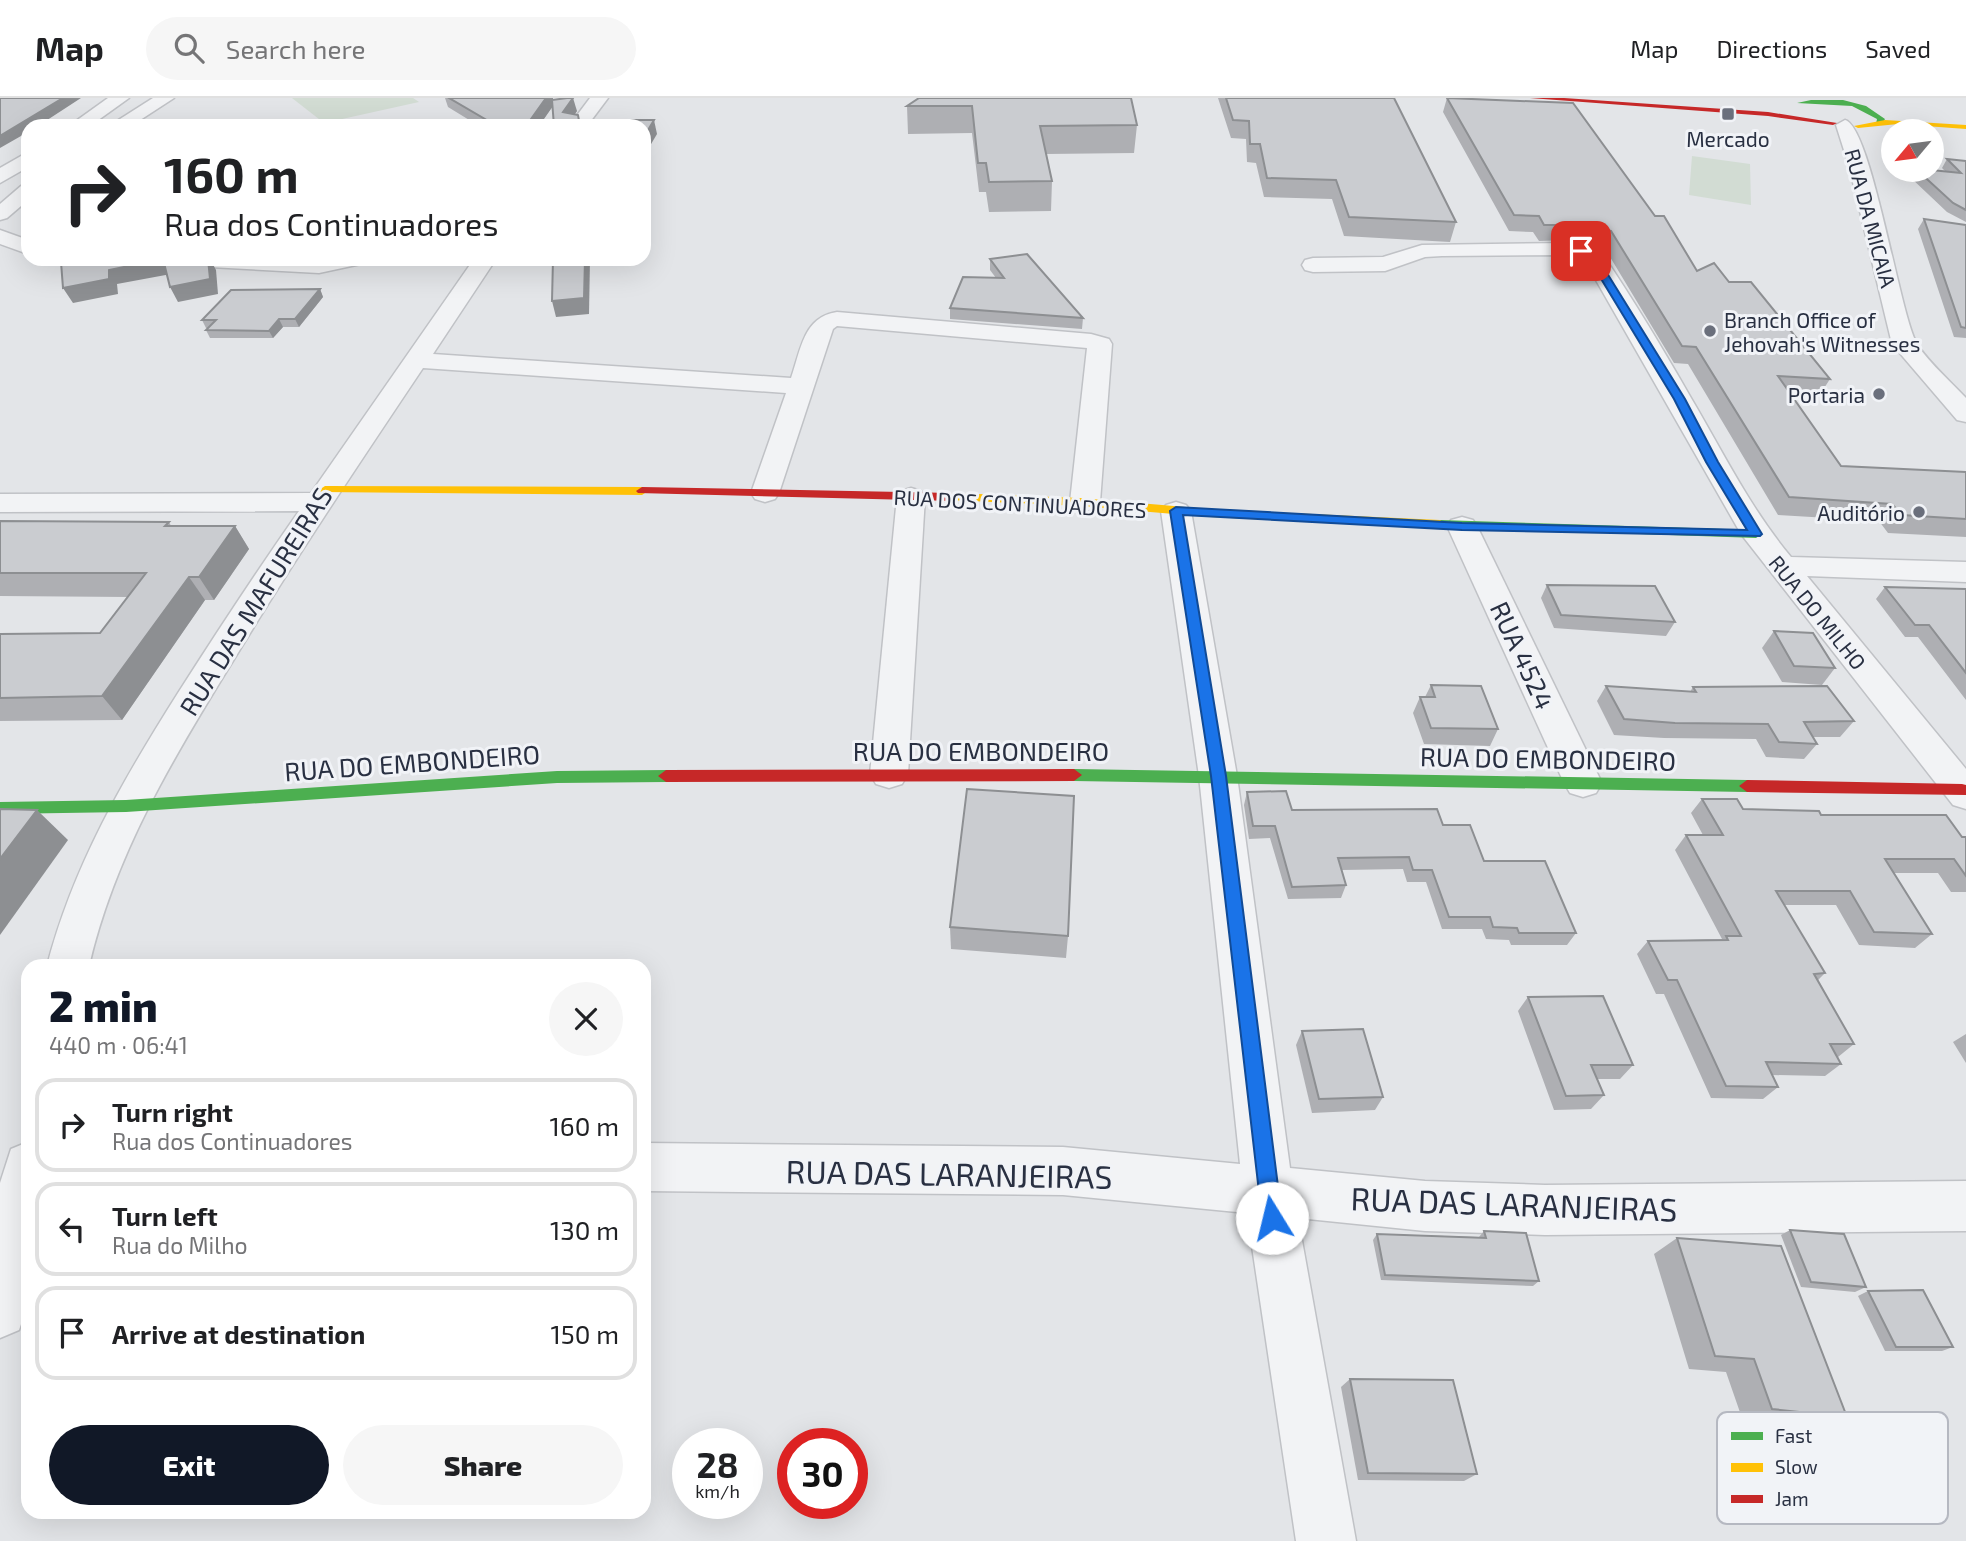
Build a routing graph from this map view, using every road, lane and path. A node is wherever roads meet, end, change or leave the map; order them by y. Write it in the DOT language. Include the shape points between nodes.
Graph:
graph roads {
  1 [pos="120,98"];
  2 [pos="165,98"];
  3 [pos="599,98"];
  4 [pos="1534,98"];
  5 [pos="1666,98"];
  6 [pos="1812,102"];
  7 [pos="1843,117"];
  8 [pos="88,119"];
  9 [pos="130,119"];
  10 [pos="583,119"];
  11 [pos="1966,119"];
  12 [pos="1966,127"];
  13 [pos="21,163"];
  14 [pos="0,177"];
  15 [pos="21,196"];
  16 [pos="0,214"];
  17 [pos="0,236"];
  18 [pos="21,245"];
  19 [pos="1313,265"];
  20 [pos="480,266"];
  21 [pos="416,360"];
  22 [pos="801,386"];
  23 [pos="1966,414"];
  24 [pos="765,493"];
  25 [pos="321,496"];
  26 [pos="911,497"];
  27 [pos="1085,502"];
  28 [pos="0,503"];
  29 [pos="1176,511"];
  30 [pos="1462,526"];
  31 [pos="1756,534"];
  32 [pos="1781,566"];
  33 [pos="1966,572"];
  34 [pos="889,774"];
  35 [pos="1218,776"];
  36 [pos="1583,783"];
  37 [pos="1964,793"];
  38 [pos="127,806"];
  39 [pos="0,807"];
  40 [pos="70,959"];
  41 [pos="651,1167"];
  42 [pos="1268,1191"];
  43 [pos="1966,1206"];
  44 [pos="21,1239"];
  45 [pos="19,1259"];
  46 [pos="0,1311"];
  47 [pos="1326,1541"];
  1 -- 8 [label="street"];
  2 -- 9 [label="street"];
  3 -- 10 [label="street"];
  4 -- 7 [label="street"];
  5 -- 6 [label="street" via="1748,104"];
  6 -- 7 [label="street"];
  6 -- 7 [label="street" via="1805,106 1807,113"];
  7 -- 11 [label="street"];
  7 -- 12 [label="street" via="1873,112 1881,120 1878,122"];
  7 -- 23 [label="street, RUA DA MICAIA" via="1904,344"];
  13 -- 14 [label="street"];
  15 -- 16 [label="street"];
  17 -- 18 [label="street"];
  19 -- 31 [label="street, RUA DO MILHO" via="1385,264 1422,251 1570,249 1593,257"];
  20 -- 21 [label="street, RUA DAS MAFUREIRAS"];
  21 -- 22 [label="street"];
  21 -- 25 [label="street, RUA DAS MAFUREIRAS"];
  22 -- 24 [label="street"];
  22 -- 27 [label="street" via="821,328 832,320 1097,342"];
  24 -- 25 [label="street, RUA DOS CONTINUADORES" via="685,490"];
  24 -- 26 [label="street, RUA DOS CONTINUADORES"];
  25 -- 28 [label="street, RUA DOS CONTINUADORES"];
  25 -- 38 [label="street, RUA DAS MAFUREIRAS"];
  26 -- 27 [label="street, RUA DOS CONTINUADORES"];
  26 -- 34 [label="street"];
  27 -- 29 [label="street, RUA DOS CONTINUADORES"];
  29 -- 30 [label="street, RUA DOS CONTINUADORES"];
  29 -- 35 [label="street"];
  30 -- 31 [label="street, RUA DOS CONTINUADORES"];
  30 -- 36 [label="street, RUA 4524"];
  31 -- 32 [label="street, RUA DO MILHO"];
  32 -- 33 [label="street"];
  32 -- 37 [label="street, RUA DO MILHO"];
  34 -- 35 [label="street, RUA DO EMBONDEIRO"];
  34 -- 38 [label="street, RUA DO EMBONDEIRO" via="557,777"];
  35 -- 36 [label="street, RUA DO EMBONDEIRO"];
  35 -- 42 [label="street"];
  36 -- 37 [label="street, RUA DO EMBONDEIRO"];
  38 -- 39 [label="street, RUA DO EMBONDEIRO"];
  38 -- 40 [label="street, RUA DAS MAFUREIRAS" via="82,911"];
  41 -- 42 [label="street, RUA DAS LARANJEIRAS" via="1062,1171"];
  42 -- 43 [label="street, RUA DAS LARANJEIRAS" via="1425,1206 1545,1210"];
  42 -- 47 [label="street"];
  44 -- 45 [label="street"];
  45 -- 46 [label="street"];
}
